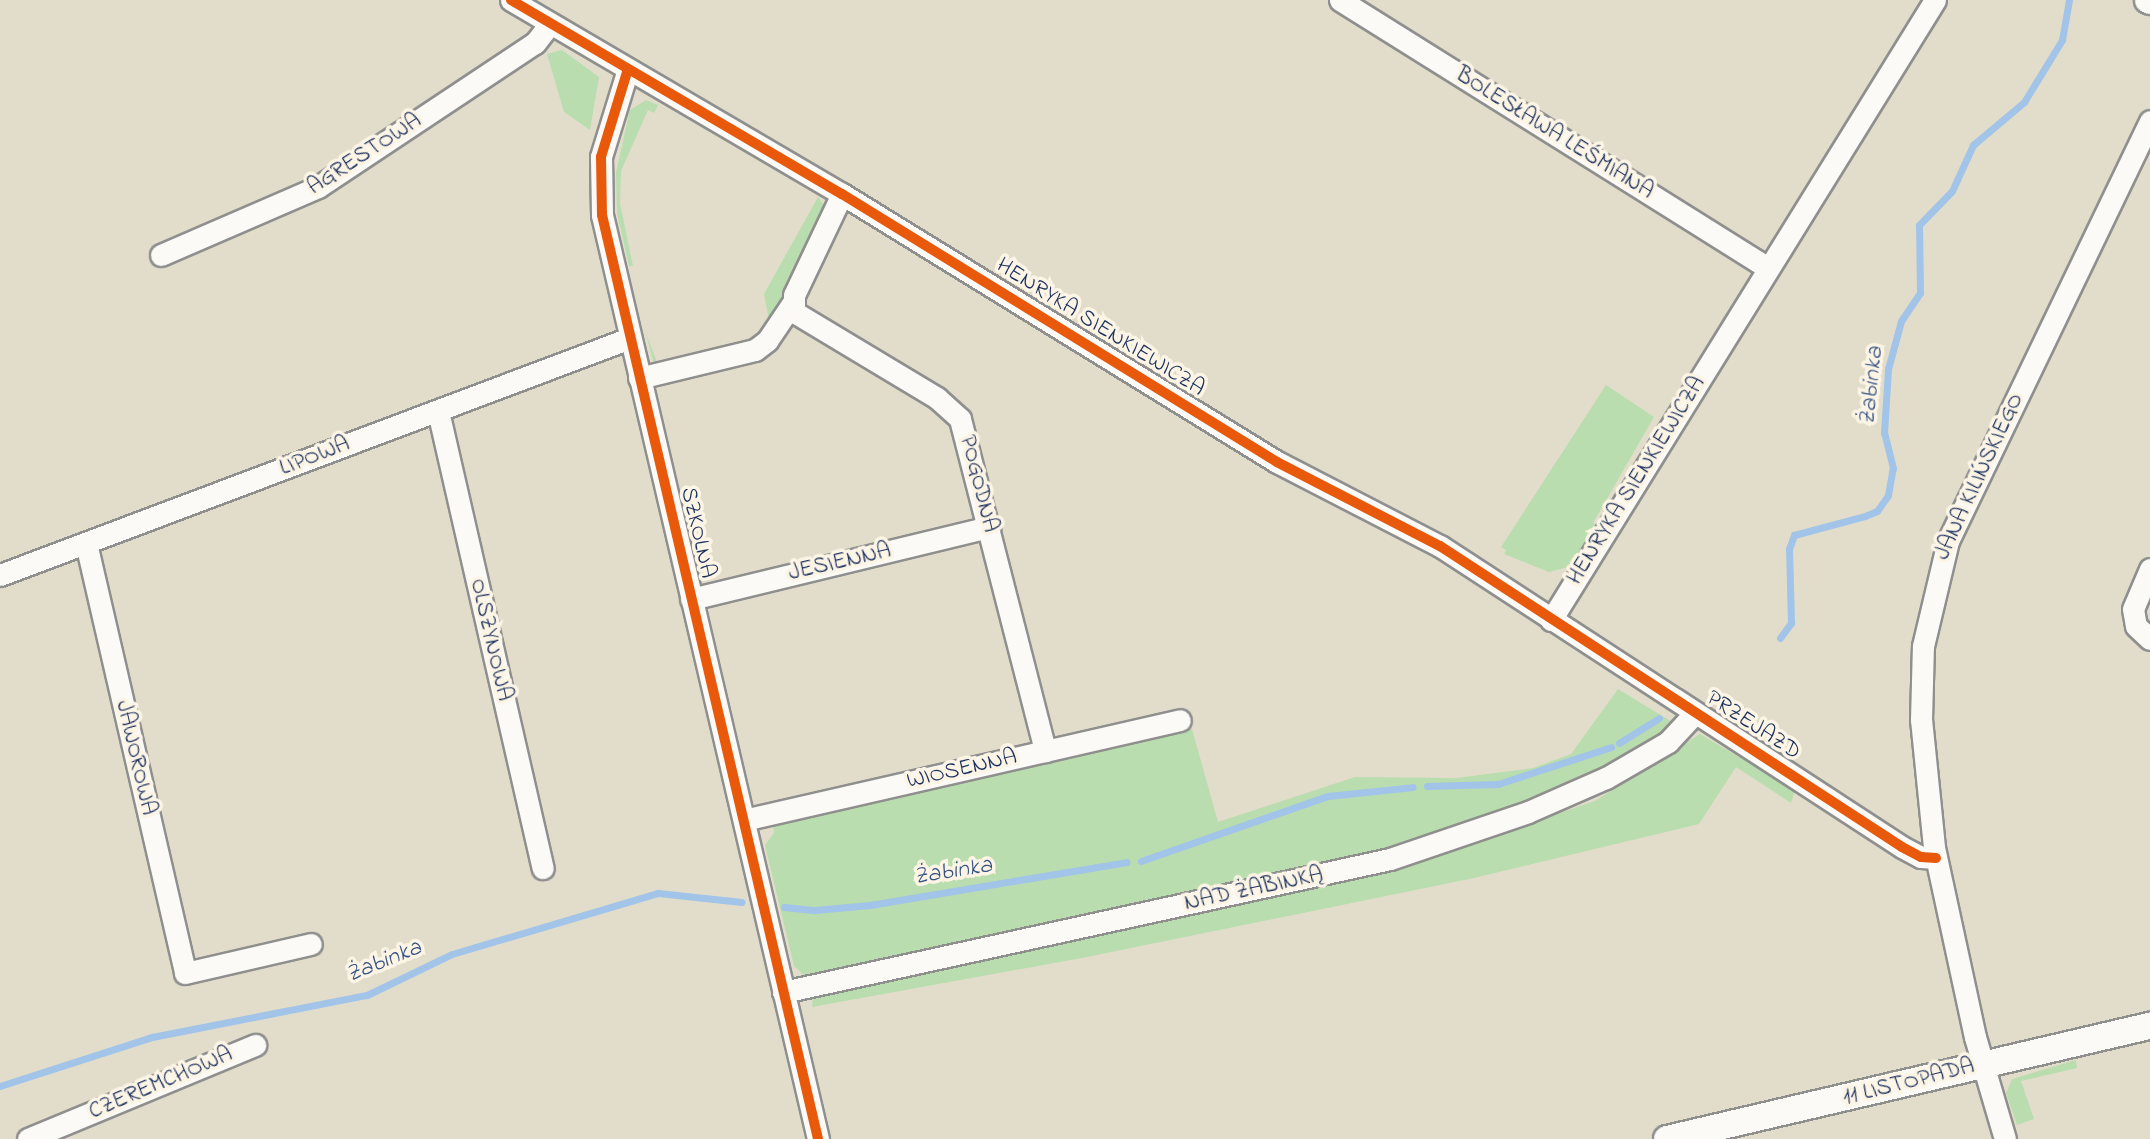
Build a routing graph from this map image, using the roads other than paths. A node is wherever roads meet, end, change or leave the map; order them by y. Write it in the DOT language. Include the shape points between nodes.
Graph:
graph roads {
  1 [pos="511,0"];
  2 [pos="1340,0"];
  3 [pos="1935,0"];
  4 [pos="550,24"];
  5 [pos="628,69"];
  6 [pos="2150,121"];
  7 [pos="842,194"];
  8 [pos="160,255"];
  9 [pos="1768,268"];
  10 [pos="792,304"];
  11 [pos="629,338"];
  12 [pos="639,378"];
  13 [pos="438,411"];
  14 [pos="989,527"];
  15 [pos="86,543"];
  16 [pos="2150,569"];
  17 [pos="0,575"];
  18 [pos="691,599"];
  19 [pos="1551,620"];
  20 [pos="2150,639"];
  21 [pos="1695,713"];
  22 [pos="1180,720"];
  23 [pos="1045,751"];
  24 [pos="744,820"];
  25 [pos="1936,858"];
  26 [pos="543,868"];
  27 [pos="311,944"];
  28 [pos="783,992"];
  29 [pos="2150,1026"];
  30 [pos="255,1045"];
  31 [pos="1982,1065"];
  32 [pos="28,1139"];
  33 [pos="818,1139"];
  34 [pos="1667,1139"];
  35 [pos="2005,1139"];
  1 -- 4 [label="street"];
  2 -- 9 [label="street, BOLESŁAWA LEŚMIANA"];
  3 -- 9 [label="street, HENRYKA SIENKIEWICZA"];
  4 -- 5 [label="street"];
  4 -- 8 [label="street, AGRESTOWA" via="535,43 318,187"];
  5 -- 7 [label="street, HENRYKA SIENKIEWICZA"];
  5 -- 11 [label="street, SZKOLNA" via="607,129 598,188"];
  6 -- 25 [label="street, JANA KILIŃSKIEGO" via="1956,523 1937,572 1923,646 1920,694"];
  7 -- 10 [label="street"];
  7 -- 19 [label="street, HENRYKA SIENKIEWICZA" via="1277,462 1440,547"];
  9 -- 19 [label="street, HENRYKA SIENKIEWICZA"];
  10 -- 12 [label="street" via="767,341 755,350"];
  10 -- 14 [label="street, POGODNA" via="809,323 956,413 964,427"];
  11 -- 12 [label="street, SZKOLNA"];
  11 -- 13 [label="street, LIPOWA"];
  12 -- 18 [label="street, SZKOLNA"];
  13 -- 15 [label="street, LIPOWA"];
  13 -- 26 [label="street, OLSZYNOWA"];
  14 -- 18 [label="street, JESIENNA"];
  14 -- 23 [label="street, POGODNA"];
  15 -- 17 [label="street, LIPOWA"];
  15 -- 27 [label="street, JAWOROWA" via="185,973"];
  16 -- 20 [label="street" via="2133,609 2136,626"];
  18 -- 24 [label="street, SZKOLNA"];
  19 -- 21 [label="street, PRZEJAZD"];
  21 -- 25 [label="street, PRZEJAZD" via="1908,851"];
  21 -- 28 [label="street, NAD ŻABINKĄ" via="1668,743 1606,778 1537,808 1390,859"];
  22 -- 23 [label="street, WIOSENNA"];
  23 -- 24 [label="street, WIOSENNA"];
  24 -- 28 [label="street, SZKOLNA"];
  25 -- 31 [label="street, JANA KILIŃSKIEGO"];
  28 -- 33 [label="street, SZKOLNA"];
  29 -- 31 [label="street, 11 LISTOPADA"];
  30 -- 32 [label="street, CZEREMCHOWA"];
  31 -- 34 [label="street, 11 LISTOPADA"];
  31 -- 35 [label="street, JANA KILIŃSKIEGO"];
}
